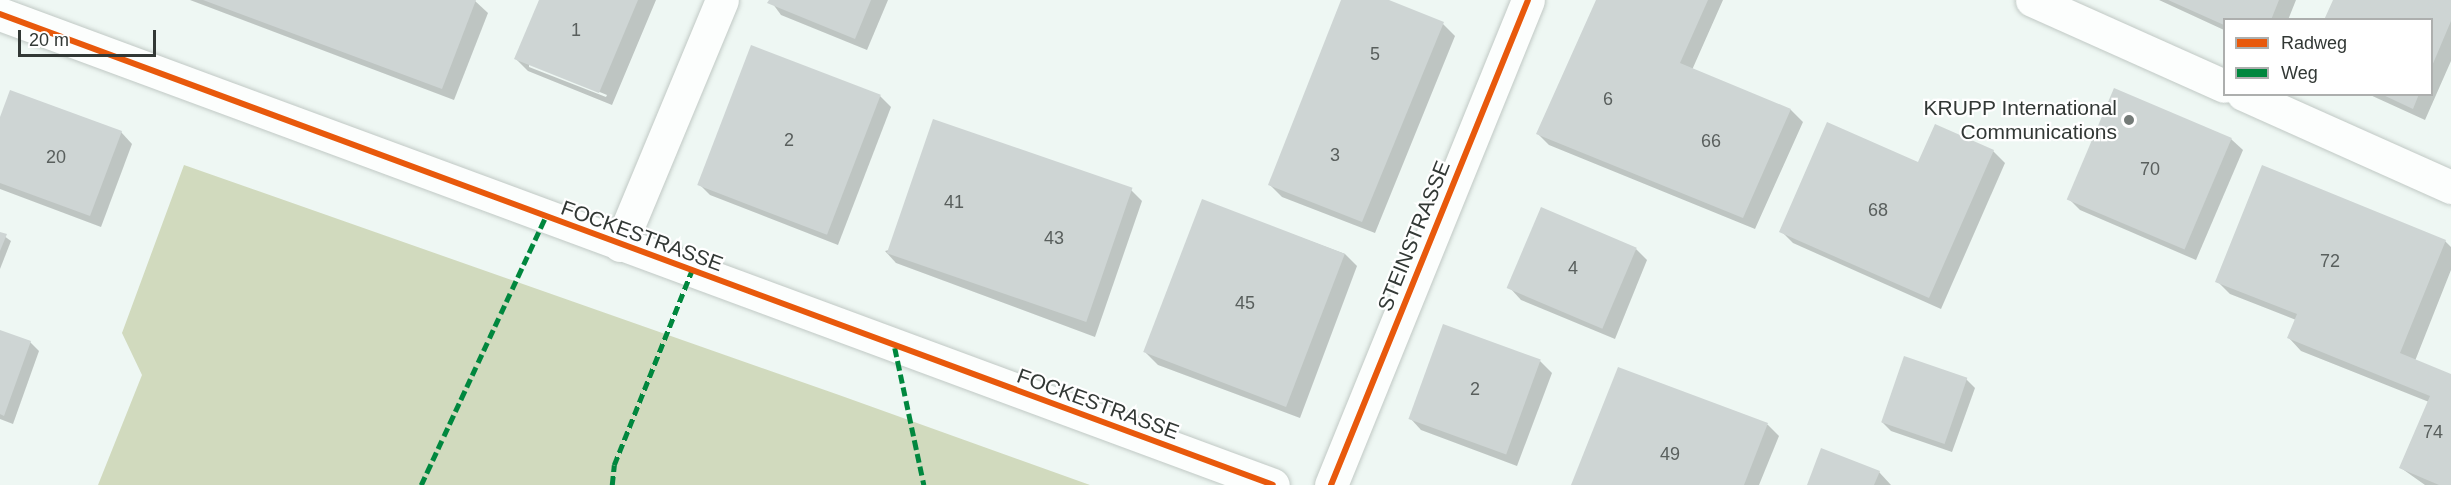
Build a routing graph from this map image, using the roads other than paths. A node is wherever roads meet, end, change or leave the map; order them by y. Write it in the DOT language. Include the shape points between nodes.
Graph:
graph roads {
  1 [pos="722,0"];
  2 [pos="1528,0"];
  3 [pos="2032,0"];
  4 [pos="0,14"];
  5 [pos="2223,86"];
  6 [pos="2247,96"];
  7 [pos="2451,188"];
  8 [pos="620,245"];
  9 [pos="1273,485"];
  10 [pos="1331,485"];
  1 -- 8 [label="street"];
  2 -- 10 [label="street, STEINSTRASSE"];
  3 -- 5 [label="street"];
  4 -- 8 [label="street, FOCKESTRASSE"];
  6 -- 7 [label="street"];
  8 -- 9 [label="street, FOCKESTRASSE"];
}
